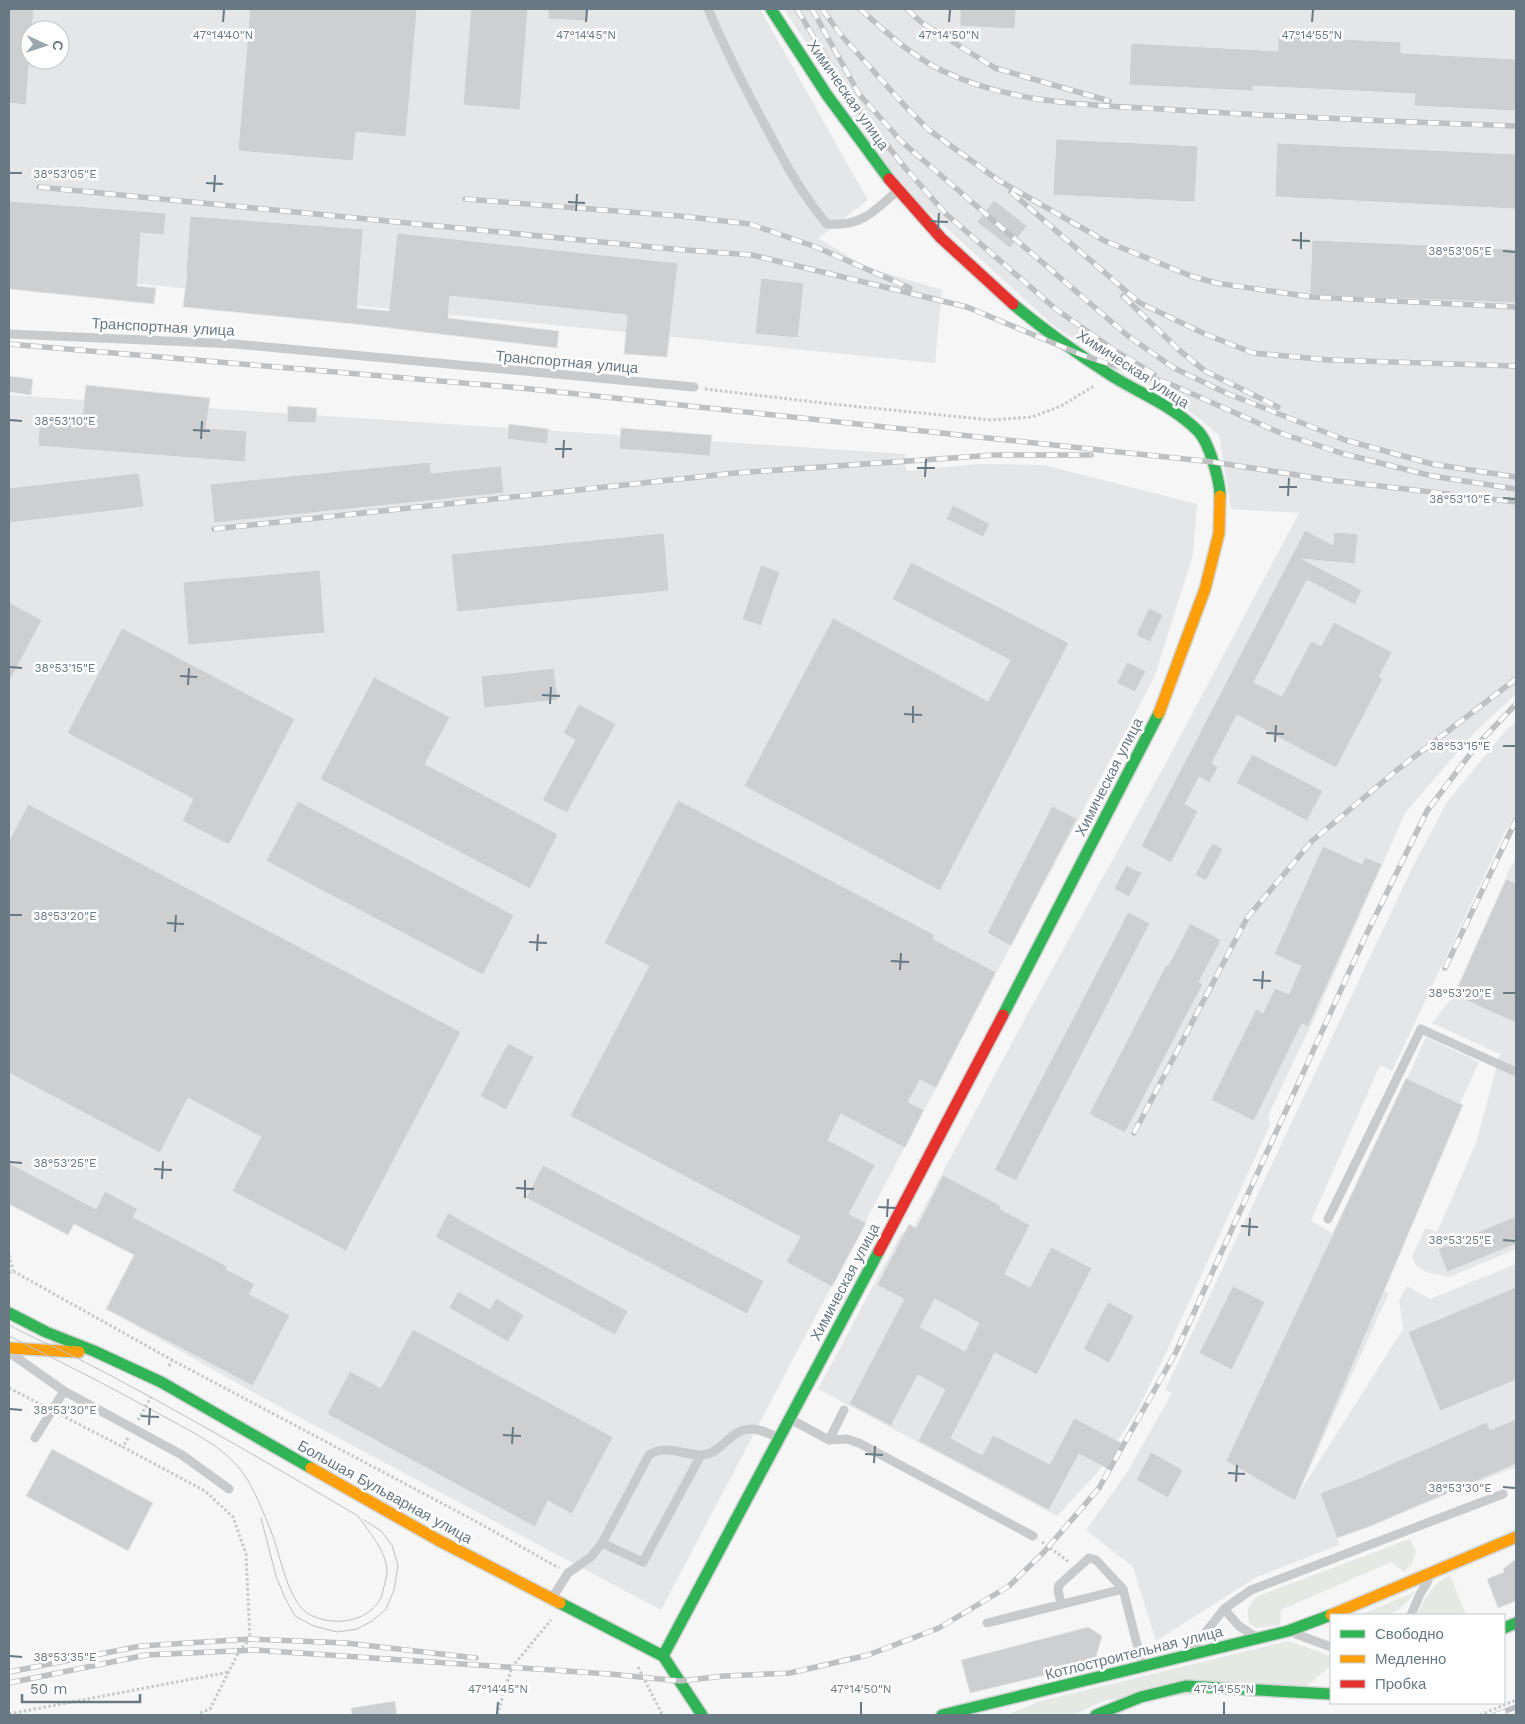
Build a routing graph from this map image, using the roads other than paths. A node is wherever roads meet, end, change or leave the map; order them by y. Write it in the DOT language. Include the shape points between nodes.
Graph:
graph roads {
  1 [pos="708,9"];
  2 [pos="771,9"];
  3 [pos="899,190"];
  4 [pos="9,334"];
  5 [pos="694,388"];
  6 [pos="1516,1072"];
  7 [pos="1328,1219"];
  8 [pos="9,1313"];
  9 [pos="9,1348"];
  10 [pos="94,1351"];
  11 [pos="9,1352"];
  12 [pos="64,1391"];
  13 [pos="844,1410"];
  14 [pos="790,1418"];
  15 [pos="36,1438"];
  16 [pos="779,1438"];
  17 [pos="829,1440"];
  18 [pos="700,1455"];
  19 [pos="229,1489"];
  20 [pos="1503,1494"];
  21 [pos="1033,1536"];
  22 [pos="1516,1537"];
  23 [pos="602,1543"];
  24 [pos="1433,1572"];
  25 [pos="1123,1589"];
  26 [pos="552,1598"];
  27 [pos="1061,1604"];
  28 [pos="1224,1609"];
  29 [pos="1333,1614"];
  30 [pos="1410,1614"];
  31 [pos="1330,1615"];
  32 [pos="987,1623"];
  33 [pos="1288,1631"];
  34 [pos="1259,1638"];
  35 [pos="1330,1647"];
  36 [pos="1188,1655"];
  37 [pos="663,1656"];
  38 [pos="1143,1667"];
  39 [pos="680,1681"];
  40 [pos="1330,1691"];
  41 [pos="679,1698"];
  42 [pos="986,1704"];
  43 [pos="702,1715"];
  44 [pos="942,1715"];
  45 [pos="975,1715"];
  46 [pos="1096,1715"];
  1 -- 3 [label="lane" via="788,168 812,207 827,224 842,226 868,217"];
  2 -- 3 [label="street, Химическая улица" via="827,95"];
  3 -- 14 [label="street, Химическая улица" via="941,238 1036,323 1112,376 1172,409 1200,433 1220,485 1219,533 1205,589 1161,710"];
  4 -- 5 [label="lane, Транспортная улица" via="235,344"];
  6 -- 7 [label="lane" via="1421,1029"];
  8 -- 10 [label="street, Большая Бульварная улица"];
  9 -- 10 [label="street, Большая Бульварная улица" via="66,1353"];
  10 -- 26 [label="street, Большая Бульварная улица" via="161,1382 438,1540"];
  11 -- 12 [label="lane"];
  12 -- 15 [label="lane"];
  12 -- 19 [label="lane" via="182,1456"];
  13 -- 17 [label="lane"];
  14 -- 16 [label="street, Химическая улица"];
  14 -- 17 [label="lane"];
  16 -- 18 [label="lane" via="762,1431 742,1430 710,1454"];
  16 -- 37 [label="street, Химическая улица"];
  17 -- 21 [label="lane" via="847,1439 859,1443"];
  18 -- 23 [label="lane" via="656,1450 649,1455"];
  18 -- 23 [label="lane" via="643,1562"];
  20 -- 28 [label="lane" via="1251,1590"];
  22 -- 24 [label="street, Котлостроительная улица"];
  23 -- 26 [label="lane" via="591,1557 568,1572"];
  24 -- 29 [label="street, Котлостроительная улица"];
  24 -- 30 [label="lane"];
  25 -- 27 [label="lane"];
  25 -- 27 [label="lane" via="1092,1558 1085,1560 1060,1586"];
  25 -- 38 [label="lane"];
  26 -- 37 [label="street, Большая Бульварная улица"];
  27 -- 32 [label="lane"];
  28 -- 34 [label="lane" via="1239,1626"];
  28 -- 36 [label="lane"];
  31 -- 33 [label="street, Котлостроительная улица"];
  33 -- 34 [label="street, Котлостроительная улица"];
  33 -- 35 [label="lane"];
  34 -- 36 [label="street, Котлостроительная улица"];
  36 -- 38 [label="street, Котлостроительная улица"];
  37 -- 39 [label="street"];
  38 -- 42 [label="street, Котлостроительная улица"];
  39 -- 41 [label="street"];
  39 -- 43 [label="street"];
  40 -- 46 [label="street" via="1186,1686 1141,1697"];
  42 -- 44 [label="street, Котлостроительная улица"];
  42 -- 45 [label="lane"];
}
